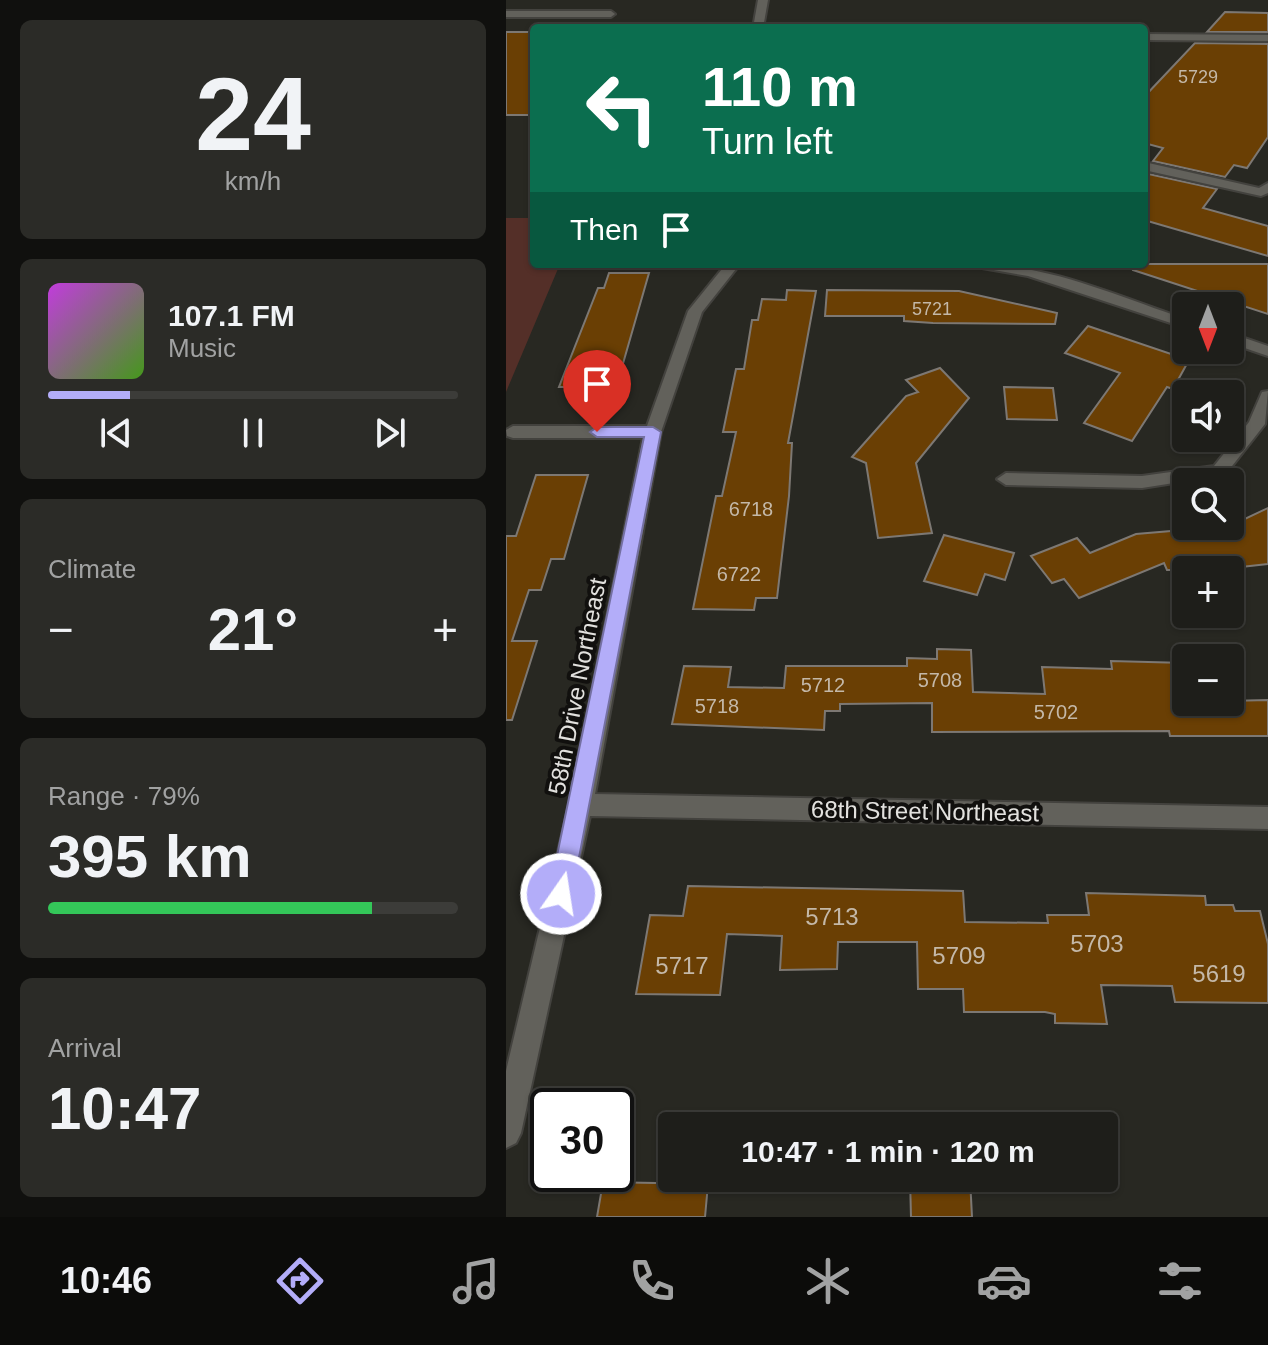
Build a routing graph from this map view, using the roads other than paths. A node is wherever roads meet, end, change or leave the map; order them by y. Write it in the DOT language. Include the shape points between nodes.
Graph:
graph roads {
  1 [pos="763,0"];
  2 [pos="506,14"];
  3 [pos="611,14"];
  4 [pos="759,24"];
  5 [pos="1148,37"];
  6 [pos="1268,38"];
  7 [pos="1148,167"];
  8 [pos="1265,190"];
  9 [pos="730,268"];
  10 [pos="1006,268"];
  11 [pos="1172,319"];
  12 [pos="1244,343"];
  13 [pos="1268,351"];
  14 [pos="1268,396"];
  15 [pos="513,432"];
  16 [pos="653,432"];
  17 [pos="1006,479"];
  18 [pos="581,805"];
  19 [pos="1268,818"];
  20 [pos="506,1133"];
  1 -- 4 [label="street"];
  2 -- 3 [label="lane"];
  5 -- 6 [label="street"];
  7 -- 8 [label="street"];
  9 -- 16 [label="street, 58th Drive Northeast" via="695,311"];
  10 -- 11 [label="street"];
  12 -- 13 [label="street"];
  14 -- 17 [label="street" via="1257,424 1219,471 1142,482"];
  15 -- 16 [label="street"];
  16 -- 18 [label="street, 58th Drive Northeast"];
  18 -- 19 [label="street, 68th Street Northeast"];
  18 -- 20 [label="street, 58th Drive Northeast"];
}
